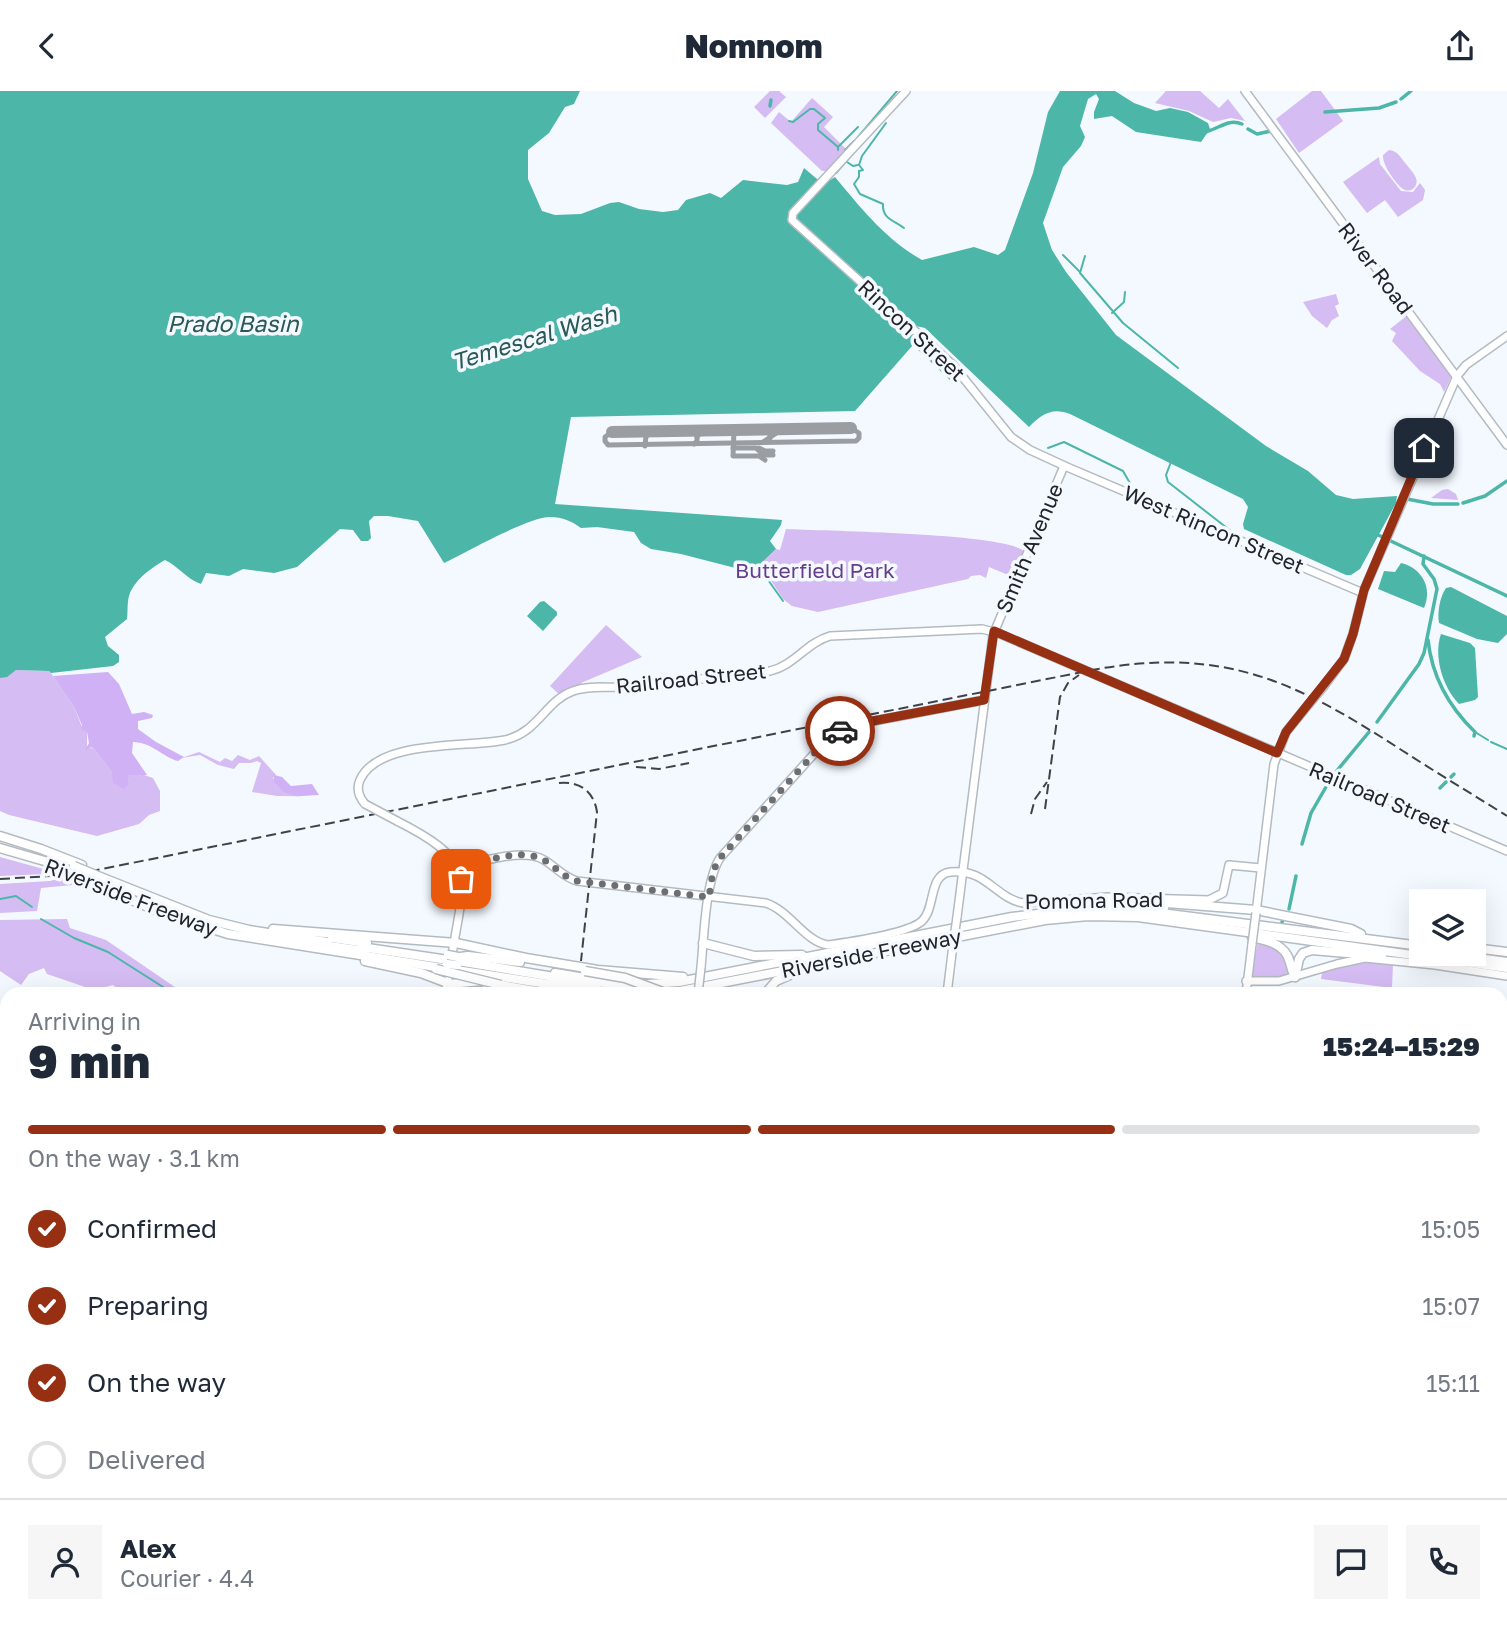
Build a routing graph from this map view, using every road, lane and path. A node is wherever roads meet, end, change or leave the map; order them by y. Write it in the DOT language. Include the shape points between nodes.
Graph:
graph roads {
  1 [pos="906,91"];
  2 [pos="1247,91"];
  3 [pos="847,154"];
  4 [pos="822,173"];
  5 [pos="1507,337"];
  6 [pos="1458,374"];
  7 [pos="1507,438"];
  8 [pos="1507,445"];
  9 [pos="1064,466"];
  10 [pos="1363,593"];
  11 [pos="994,631"];
  12 [pos="984,700"];
  13 [pos="1277,753"];
  14 [pos="0,838"];
  15 [pos="0,849"];
  16 [pos="1507,851"];
  17 [pos="69,867"];
  18 [pos="1261,868"];
  19 [pos="458,869"];
  20 [pos="963,873"];
  21 [pos="93,877"];
  22 [pos="709,897"];
  23 [pos="1099,904"];
  24 [pos="1256,911"];
  25 [pos="273,929"];
  26 [pos="1226,929"];
  27 [pos="1360,934"];
  28 [pos="455,943"];
  29 [pos="704,943"];
  30 [pos="1409,947"];
  31 [pos="1399,948"];
  32 [pos="1486,952"];
  33 [pos="346,954"];
  34 [pos="802,955"];
  35 [pos="1486,955"];
  36 [pos="1507,955"];
  37 [pos="447,962"];
  38 [pos="458,962"];
  39 [pos="817,964"];
  40 [pos="433,967"];
  41 [pos="1507,968"];
  42 [pos="1507,976"];
  43 [pos="683,977"];
  44 [pos="1295,977"];
  45 [pos="1246,981"];
  46 [pos="449,983"];
  47 [pos="448,987"];
  48 [pos="513,987"];
  49 [pos="538,987"];
  50 [pos="568,987"];
  51 [pos="628,987"];
  52 [pos="649,987"];
  53 [pos="669,987"];
  54 [pos="699,987"];
  55 [pos="700,987"];
  56 [pos="771,987"];
  57 [pos="948,987"];
  58 [pos="1245,987"];
  1 -- 3 [label="main road"];
  2 -- 6 [label="main road, River Road"];
  3 -- 4 [label="main road"];
  3 -- 9 [label="main road, Rincon Street" via="791,217 962,375 1011,437"];
  5 -- 6 [label="main road"];
  6 -- 7 [label="main road, River Road"];
  6 -- 8 [label="main road, River Road"];
  6 -- 10 [label="main road"];
  9 -- 10 [label="main road, West Rincon Street"];
  9 -- 11 [label="main road, Smith Avenue"];
  10 -- 13 [label="main road, bridge" via="1347,652 1286,732"];
  11 -- 12 [label="main road, Smith Avenue"];
  11 -- 13 [label="main road, Railroad Street"];
  11 -- 19 [label="main road, Railroad Street, bridge" via="833,635 778,669 579,689 559,699 535,725 513,737 388,755 368,769 358,789 365,804 442,847"];
  12 -- 20 [label="main road, Smith Avenue"];
  12 -- 22 [label="main road" via="862,723 834,735 720,858"];
  13 -- 16 [label="main road, Railroad Street"];
  13 -- 18 [label="main road"];
  14 -- 17 [label="highway, Riverside Freeway" via="41,849"];
  15 -- 17 [label="highway, Riverside Freeway"];
  15 -- 17 [label="highway"];
  17 -- 21 [label="highway, Riverside Freeway, bridge"];
  17 -- 21 [label="highway, Riverside Freeway, bridge"];
  18 -- 20 [label="main road, Pomona Road" via="1229,865 1223,893 1209,900 1108,897 1023,904 980,876"];
  18 -- 24 [label="main road"];
  19 -- 22 [label="main road" via="528,855 577,881"];
  19 -- 28 [label="main road" via="463,890"];
  20 -- 22 [label="main road" via="939,877 929,912 916,926 828,945 816,941 773,905"];
  20 -- 57 [label="main road, Smith Avenue, bridge"];
  21 -- 25 [label="highway, Riverside Freeway" via="199,913"];
  21 -- 33 [label="highway, Riverside Freeway" via="162,913 207,928"];
  21 -- 37 [label="highway" via="233,927"];
  22 -- 29 [label="main road"];
  23 -- 24 [label="highway" via="1161,902"];
  23 -- 27 [label="highway, Riverside Freeway" via="1142,905"];
  23 -- 34 [label="highway, Riverside Freeway" via="1026,910"];
  24 -- 27 [label="highway"];
  24 -- 45 [label="main road, bridge"];
  25 -- 28 [label="highway"];
  25 -- 37 [label="highway, Riverside Freeway"];
  26 -- 31 [label="highway, Riverside Freeway"];
  26 -- 39 [label="highway, Riverside Freeway" via="1128,916 1066,917"];
  26 -- 44 [label="highway" via="1276,945 1286,954"];
  27 -- 31 [label="highway, Riverside Freeway"];
  28 -- 43 [label="highway" via="598,969"];
  28 -- 46 [label="main road"];
  29 -- 34 [label="highway" via="754,956"];
  29 -- 54 [label="main road, bridge"];
  30 -- 31 [label="highway, Riverside Freeway"];
  31 -- 41 [label="highway, Riverside Freeway"];
  31 -- 44 [label="highway" via="1310,950 1298,959"];
  31 -- 53 [label="highway" via="1139,913 1095,912 1016,920"];
  32 -- 36 [label="highway"];
  33 -- 40 [label="highway, Riverside Freeway"];
  33 -- 46 [label="highway"];
  34 -- 43 [label="highway, Riverside Freeway"];
  35 -- 36 [label="highway"];
  37 -- 38 [label="highway, Riverside Freeway, bridge"];
  37 -- 38 [label="highway, Riverside Freeway, bridge"];
  37 -- 40 [label="highway, Riverside Freeway"];
  38 -- 43 [label="highway, Riverside Freeway" via="606,981"];
  38 -- 50 [label="highway, Riverside Freeway"];
  38 -- 51 [label="highway" via="591,986"];
  38 -- 52 [label="highway, bridge" via="468,956 585,971"];
  39 -- 55 [label="highway, Riverside Freeway"];
  39 -- 56 [label="highway" via="778,979"];
  40 -- 48 [label="highway, bridge"];
  42 -- 44 [label="main road" via="1365,958"];
  44 -- 45 [label="main road"];
  45 -- 58 [label="main road"];
  46 -- 47 [label="main road"];
  46 -- 49 [label="highway" via="498,981"];
}
